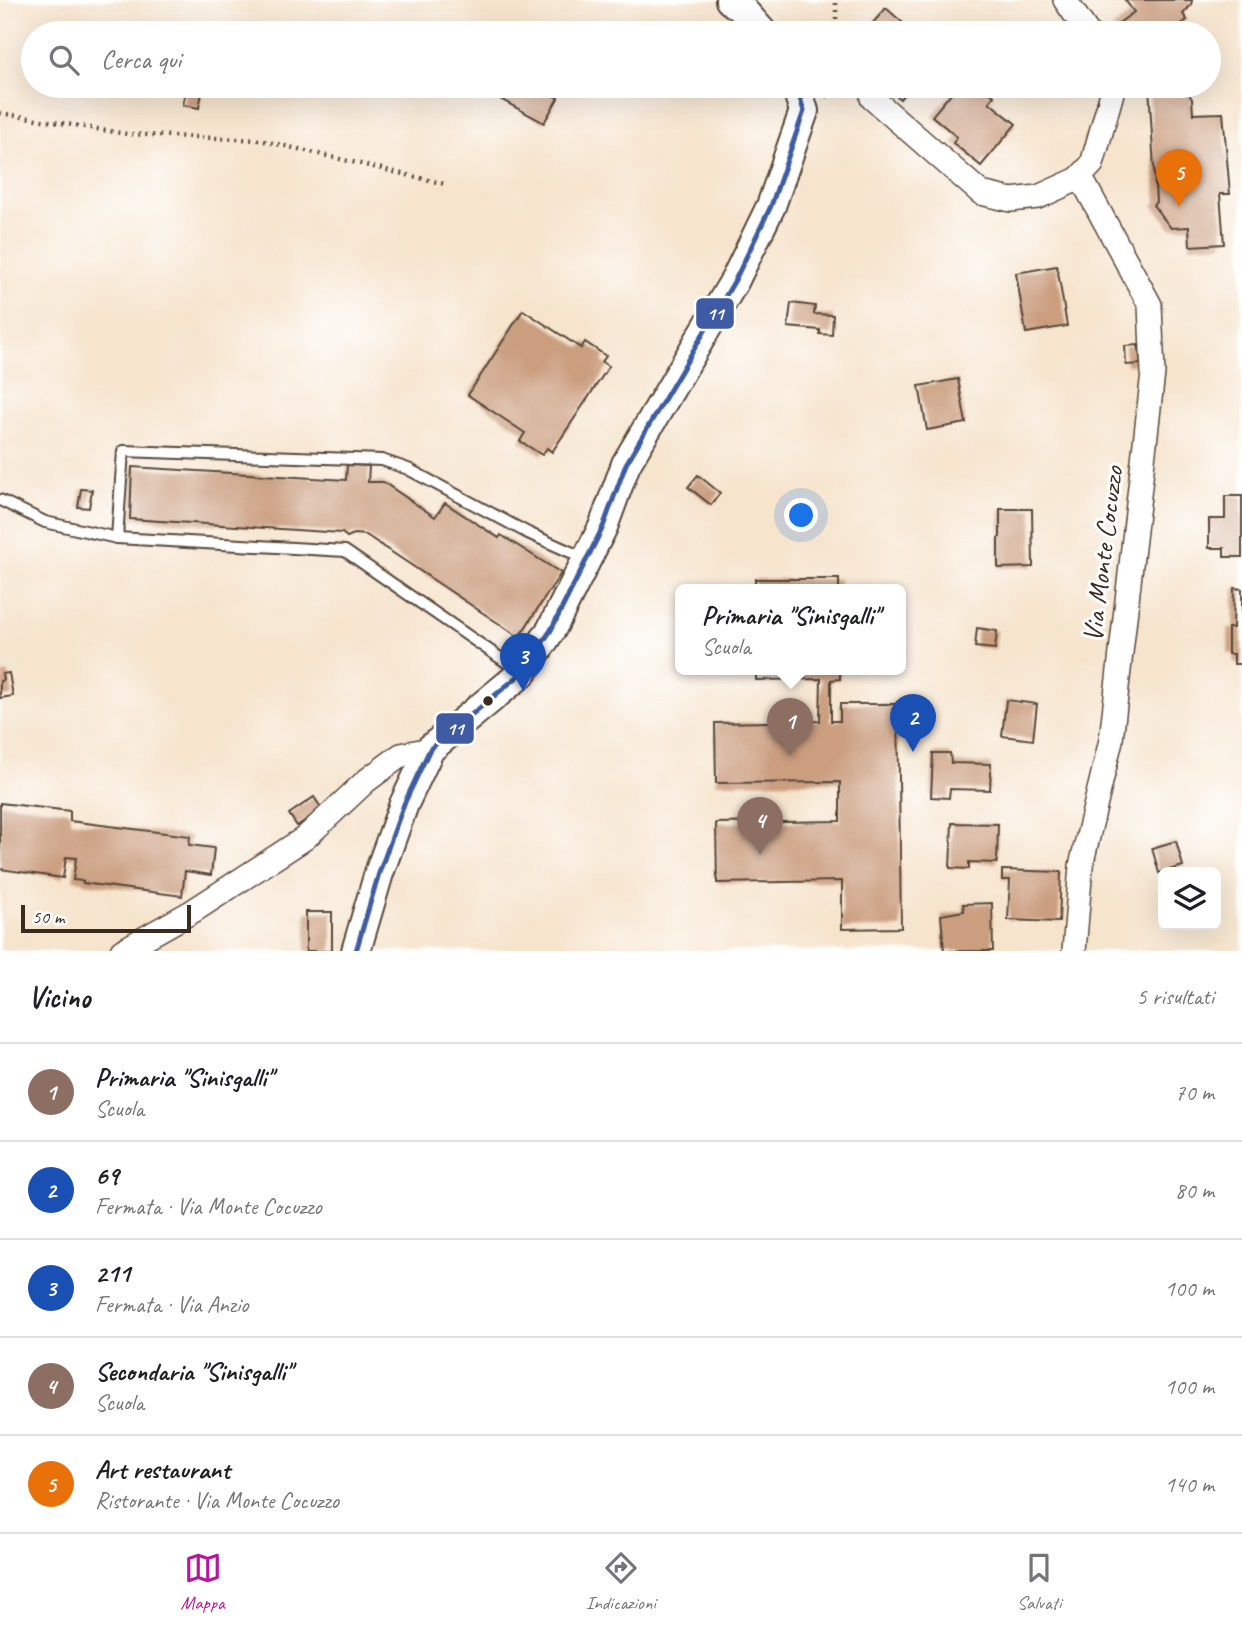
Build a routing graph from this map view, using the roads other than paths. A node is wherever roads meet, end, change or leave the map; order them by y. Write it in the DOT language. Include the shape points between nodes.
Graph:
graph roads {
  1 [pos="730,0"];
  2 [pos="1065,0"];
  3 [pos="752,21"];
  4 [pos="1080,21"];
  5 [pos="800,98"];
  6 [pos="872,98"];
  7 [pos="1111,98"];
  8 [pos="1078,179"];
  9 [pos="0,500"];
  10 [pos="117,538"];
  11 [pos="587,559"];
  12 [pos="522,673"];
  13 [pos="430,749"];
  14 [pos="122,951"];
  15 [pos="356,951"];
  16 [pos="1074,951"];
  1 -- 3 [label="street"];
  2 -- 4 [label="street"];
  5 -- 11 [label="street" via="804,111 771,206 735,280 626,464"];
  6 -- 8 [label="street" via="981,193 1012,200 1038,197"];
  7 -- 8 [label="street" via="1092,164"];
  8 -- 16 [label="street, Via Monte Cocuzzo" via="1150,304 1153,373 1111,740 1081,866"];
  9 -- 10 [label="lane" via="44,522"];
  10 -- 11 [label="lane" via="123,451 382,460"];
  10 -- 12 [label="lane" via="345,551"];
  11 -- 12 [label="street" via="551,630"];
  12 -- 13 [label="street"];
  13 -- 14 [label="street" via="401,755 305,838"];
  13 -- 15 [label="street" via="404,804"];
}
